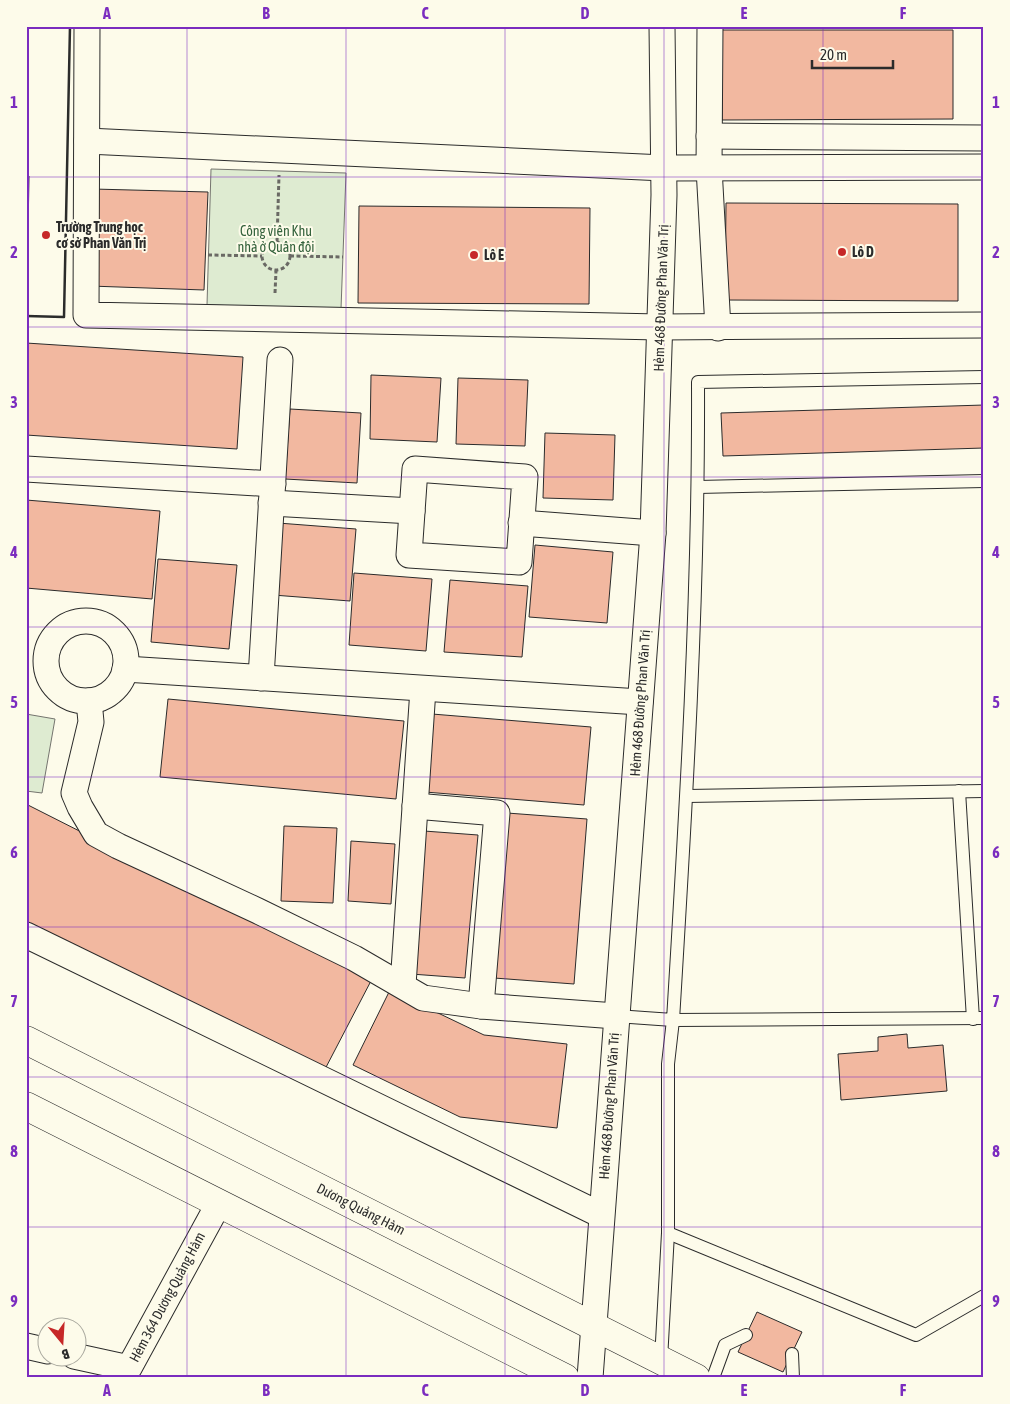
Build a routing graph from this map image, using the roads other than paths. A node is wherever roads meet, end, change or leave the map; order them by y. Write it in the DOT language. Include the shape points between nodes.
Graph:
graph roads {
  1 [pos="87,26"];
  2 [pos="662,26"];
  3 [pos="710,26"];
  4 [pos="709,136"];
  5 [pos="984,138"];
  6 [pos="87,141"];
  7 [pos="984,167"];
  8 [pos="664,168"];
  9 [pos="710,168"];
  10 [pos="984,324"];
  11 [pos="659,327"];
  12 [pos="718,328"];
  13 [pos="280,360"];
  14 [pos="984,377"];
  15 [pos="26,470"];
  16 [pos="984,481"];
  17 [pos="698,487"];
  18 [pos="272,494"];
  19 [pos="412,511"];
  20 [pos="521,523"];
  21 [pos="653,533"];
  22 [pos="36,658"];
  23 [pos="125,669"];
  24 [pos="261,678"];
  25 [pos="423,689"];
  26 [pos="89,701"];
  27 [pos="640,702"];
  28 [pos="959,791"];
  29 [pos="984,791"];
  30 [pos="687,796"];
  31 [pos="415,806"];
  32 [pos="26,935"];
  33 [pos="403,985"];
  34 [pos="481,1006"];
  35 [pos="616,1016"];
  36 [pos="978,1018"];
  37 [pos="673,1020"];
  38 [pos="26,1040"];
  39 [pos="26,1106"];
  40 [pos="218,1203"];
  41 [pos="601,1215"];
  42 [pos="668,1233"];
  43 [pos="984,1296"];
  44 [pos="593,1326"];
  45 [pos="746,1335"];
  46 [pos="792,1354"];
  47 [pos="88,1360"];
  48 [pos="661,1360"];
  49 [pos="133,1373"];
  50 [pos="554,1375"];
  51 [pos="590,1378"];
  52 [pos="696,1378"];
  53 [pos="713,1378"];
  54 [pos="793,1378"];
  1 -- 6 [label="street"];
  2 -- 8 [label="street, Hẻm 468 Đường Phan Văn Trị"];
  3 -- 4 [label="street"];
  4 -- 5 [label="street"];
  4 -- 9 [label="street"];
  6 -- 8 [label="street"];
  6 -- 11 [label="street" via="86,314"];
  7 -- 9 [label="street"];
  8 -- 9 [label="street"];
  8 -- 11 [label="street, Hẻm 468 Đường Phan Văn Trị"];
  9 -- 12 [label="street"];
  10 -- 12 [label="street"];
  11 -- 12 [label="street"];
  11 -- 21 [label="street, Hẻm 468 Đường Phan Văn Trị"];
  13 -- 18 [label="street"];
  14 -- 17 [label="lane" via="698,382"];
  15 -- 18 [label="street"];
  16 -- 17 [label="lane"];
  17 -- 30 [label="lane"];
  18 -- 19 [label="street"];
  18 -- 24 [label="street"];
  19 -- 20 [label="street" via="409,555 519,562"];
  19 -- 20 [label="street" via="415,469 525,477"];
  20 -- 21 [label="street"];
  21 -- 27 [label="street, Hẻm 468 Đường Phan Văn Trị"];
  22 -- 23 [label="street" via="55,634 66,626 92,621 115,633 126,656"];
  22 -- 26 [label="street" via="53,685 63,694 75,700"];
  23 -- 24 [label="street"];
  23 -- 26 [label="street" via="113,691"];
  24 -- 25 [label="street"];
  25 -- 27 [label="street"];
  25 -- 31 [label="street"];
  26 -- 33 [label="street" via="91,722 74,793 96,834 258,910"];
  27 -- 35 [label="street, Hẻm 468 Đường Phan Văn Trị"];
  28 -- 29 [label="lane"];
  28 -- 30 [label="lane"];
  28 -- 36 [label="lane"];
  30 -- 37 [label="lane"];
  31 -- 33 [label="street"];
  31 -- 34 [label="street" via="497,812"];
  32 -- 41 [label="street"];
  33 -- 34 [label="street" via="424,998"];
  34 -- 35 [label="street"];
  35 -- 37 [label="lane"];
  35 -- 41 [label="street, Hẻm 468 Đường Phan Văn Trị"];
  36 -- 37 [label="lane"];
  37 -- 42 [label="lane" via="668,1064"];
  38 -- 44 [label="street, Dương Quảng Hàm"];
  39 -- 40 [label="street"];
  40 -- 49 [label="street, Hẻm 364 Dương Quảng Hàm"];
  40 -- 50 [label="street"];
  41 -- 44 [label="street, Hẻm 468 Đường Phan Văn Trị"];
  42 -- 43 [label="lane" via="916,1335"];
  42 -- 48 [label="lane"];
  44 -- 48 [label="street, Dương Quảng Hàm"];
  44 -- 51 [label="street, Hẻm 468 Đường Phan Văn Trị"];
  45 -- 53 [label="lane" via="724,1345"];
  46 -- 54 [label="lane"];
  47 -- 49 [label="street, Hẻm 364 Dương Quảng Hàm"];
  48 -- 52 [label="street, Dương Quảng Hàm"];
}
